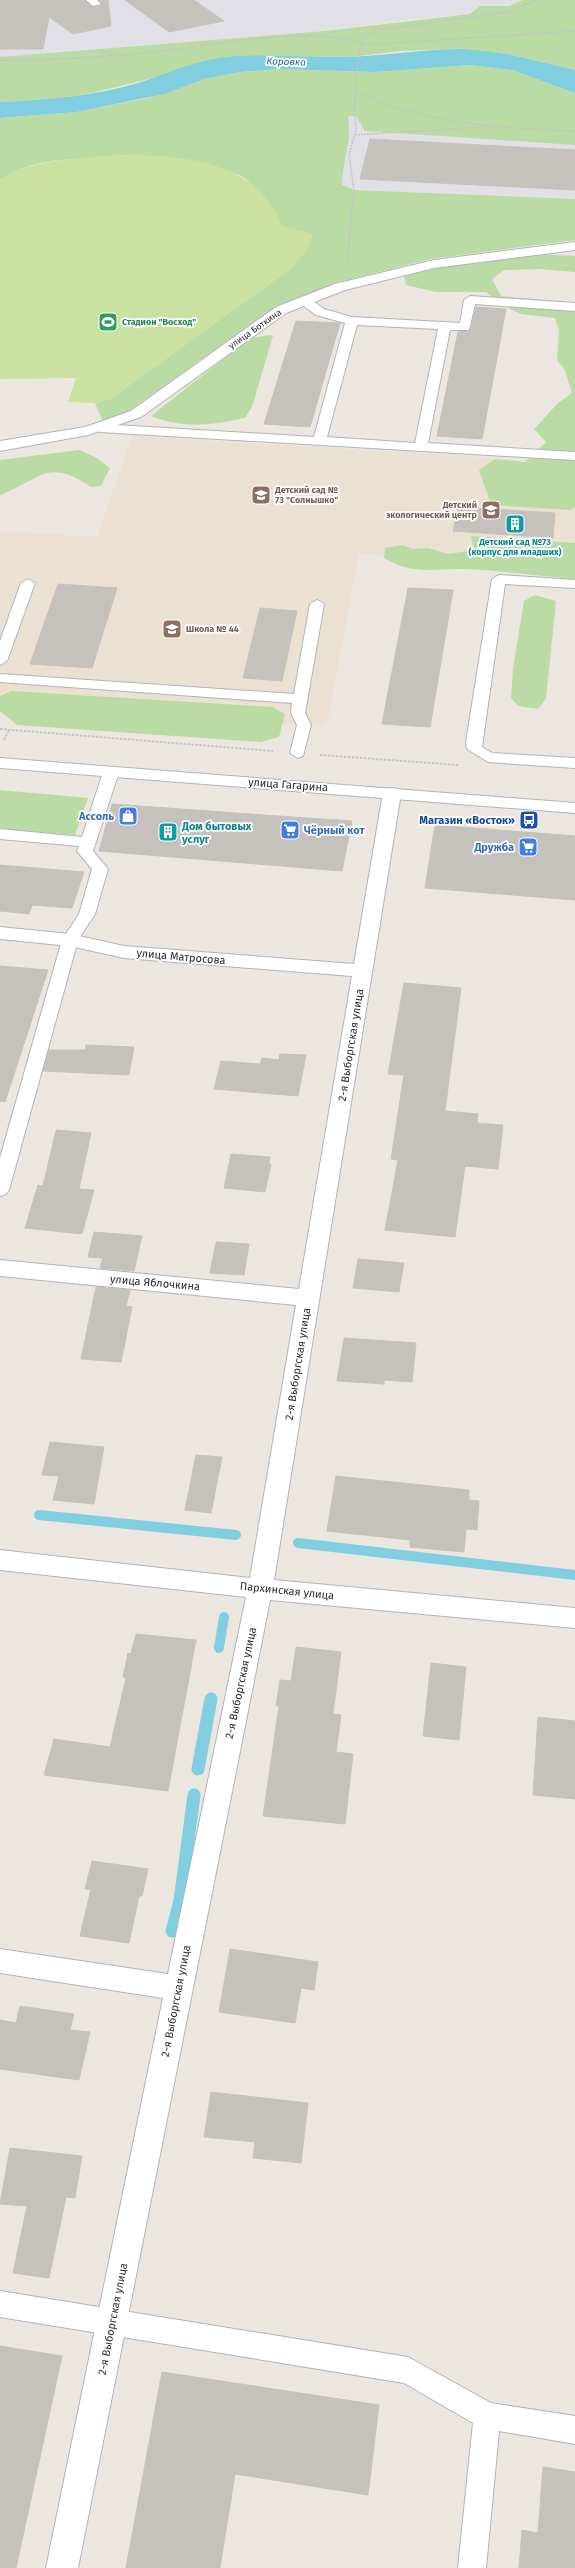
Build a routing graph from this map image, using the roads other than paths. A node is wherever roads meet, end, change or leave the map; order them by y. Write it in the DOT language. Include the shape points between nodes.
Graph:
graph roads {
  1 [pos="575,246"];
  2 [pos="306,300"];
  3 [pos="575,307"];
  4 [pos="352,321"];
  5 [pos="445,326"];
  6 [pos="100,428"];
  7 [pos="320,439"];
  8 [pos="0,446"];
  9 [pos="421,446"];
  10 [pos="575,456"];
  11 [pos="28,583"];
  12 [pos="575,584"];
  13 [pos="317,604"];
  14 [pos="0,661"];
  15 [pos="0,678"];
  16 [pos="300,699"];
  17 [pos="298,753"];
  18 [pos="0,763"];
  19 [pos="575,763"];
  20 [pos="110,772"];
  21 [pos="392,793"];
  22 [pos="575,808"];
  23 [pos="0,834"];
  24 [pos="88,842"];
  25 [pos="0,933"];
  26 [pos="70,940"];
  27 [pos="364,971"];
  28 [pos="0,1190"];
  29 [pos="0,1268"];
  30 [pos="309,1298"];
  31 [pos="0,1560"];
  32 [pos="260,1589"];
  33 [pos="575,1618"];
  34 [pos="0,1961"];
  35 [pos="178,1988"];
  36 [pos="0,2304"];
  37 [pos="112,2323"];
  38 [pos="487,2416"];
  39 [pos="575,2430"];
  40 [pos="62,2568"];
  41 [pos="472,2568"];
  1 -- 2 [label="street, улица Боткина" via="434,264 340,287"];
  2 -- 4 [label="lane" via="309,306 336,318"];
  2 -- 6 [label="street, улица Боткина" via="276,314 146,408 126,419"];
  3 -- 5 [label="lane" via="470,300 465,327"];
  4 -- 5 [label="lane"];
  4 -- 7 [label="lane"];
  5 -- 9 [label="lane"];
  6 -- 7 [label="lane"];
  6 -- 8 [label="street, улица Боткина" via="57,438"];
  7 -- 9 [label="lane"];
  9 -- 10 [label="lane"];
  11 -- 14 [label="lane"];
  12 -- 19 [label="lane" via="499,579 474,742 475,750 488,757"];
  13 -- 16 [label="lane"];
  15 -- 16 [label="lane"];
  16 -- 17 [label="lane" via="298,713 304,725"];
  18 -- 20 [label="street, улица Гагарина"];
  20 -- 21 [label="street, улица Гагарина"];
  20 -- 24 [label="lane"];
  21 -- 22 [label="street, улица Гагарина"];
  21 -- 27 [label="street, 2-я Выборгская улица"];
  23 -- 24 [label="lane"];
  24 -- 26 [label="lane" via="85,851 100,869 87,914"];
  25 -- 26 [label="street, улица Матросова"];
  26 -- 27 [label="street, улица Матросова" via="124,952"];
  26 -- 28 [label="lane"];
  27 -- 30 [label="street, 2-я Выборгская улица"];
  29 -- 30 [label="street, улица Яблочкина"];
  30 -- 32 [label="street, 2-я Выборгская улица"];
  31 -- 32 [label="street, Пархинская улица"];
  32 -- 33 [label="street, Пархинская улица"];
  32 -- 35 [label="street, 2-я Выборгская улица"];
  34 -- 35 [label="street"];
  35 -- 37 [label="street, 2-я Выборгская улица"];
  36 -- 37 [label="lane"];
  37 -- 38 [label="lane" via="408,2370"];
  37 -- 40 [label="street, 2-я Выборгская улица"];
  38 -- 39 [label="lane"];
  38 -- 41 [label="lane"];
}
